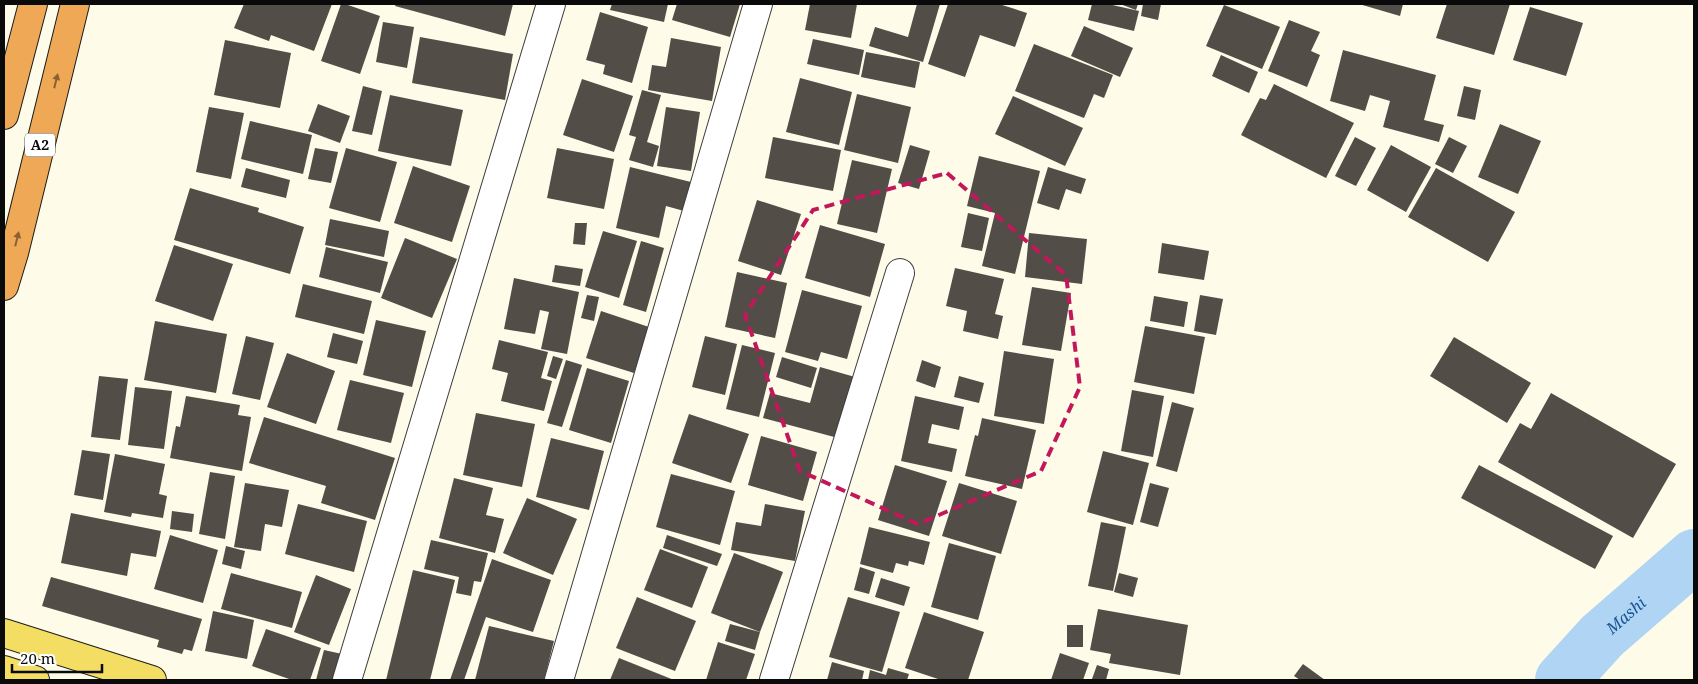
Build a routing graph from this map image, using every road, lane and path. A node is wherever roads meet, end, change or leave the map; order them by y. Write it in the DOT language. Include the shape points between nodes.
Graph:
graph roads {
  1 [pos="33,4"];
  2 [pos="75,4"];
  3 [pos="551,4"];
  4 [pos="758,4"];
  5 [pos="4,115"];
  6 [pos="900,273"];
  7 [pos="4,286"];
  8 [pos="4,632"];
  9 [pos="4,670"];
  10 [pos="35,680"];
  11 [pos="152,680"];
  12 [pos="347,680"];
  13 [pos="559,680"];
  14 [pos="774,680"];
  1 -- 5 [label="highway"];
  7 -- 2 [label="highway, A2, one-way"];
  3 -- 12 [label="street"];
  4 -- 13 [label="street"];
  6 -- 14 [label="street"];
  8 -- 11 [label="main road"];
  9 -- 10 [label="main road"];
}
